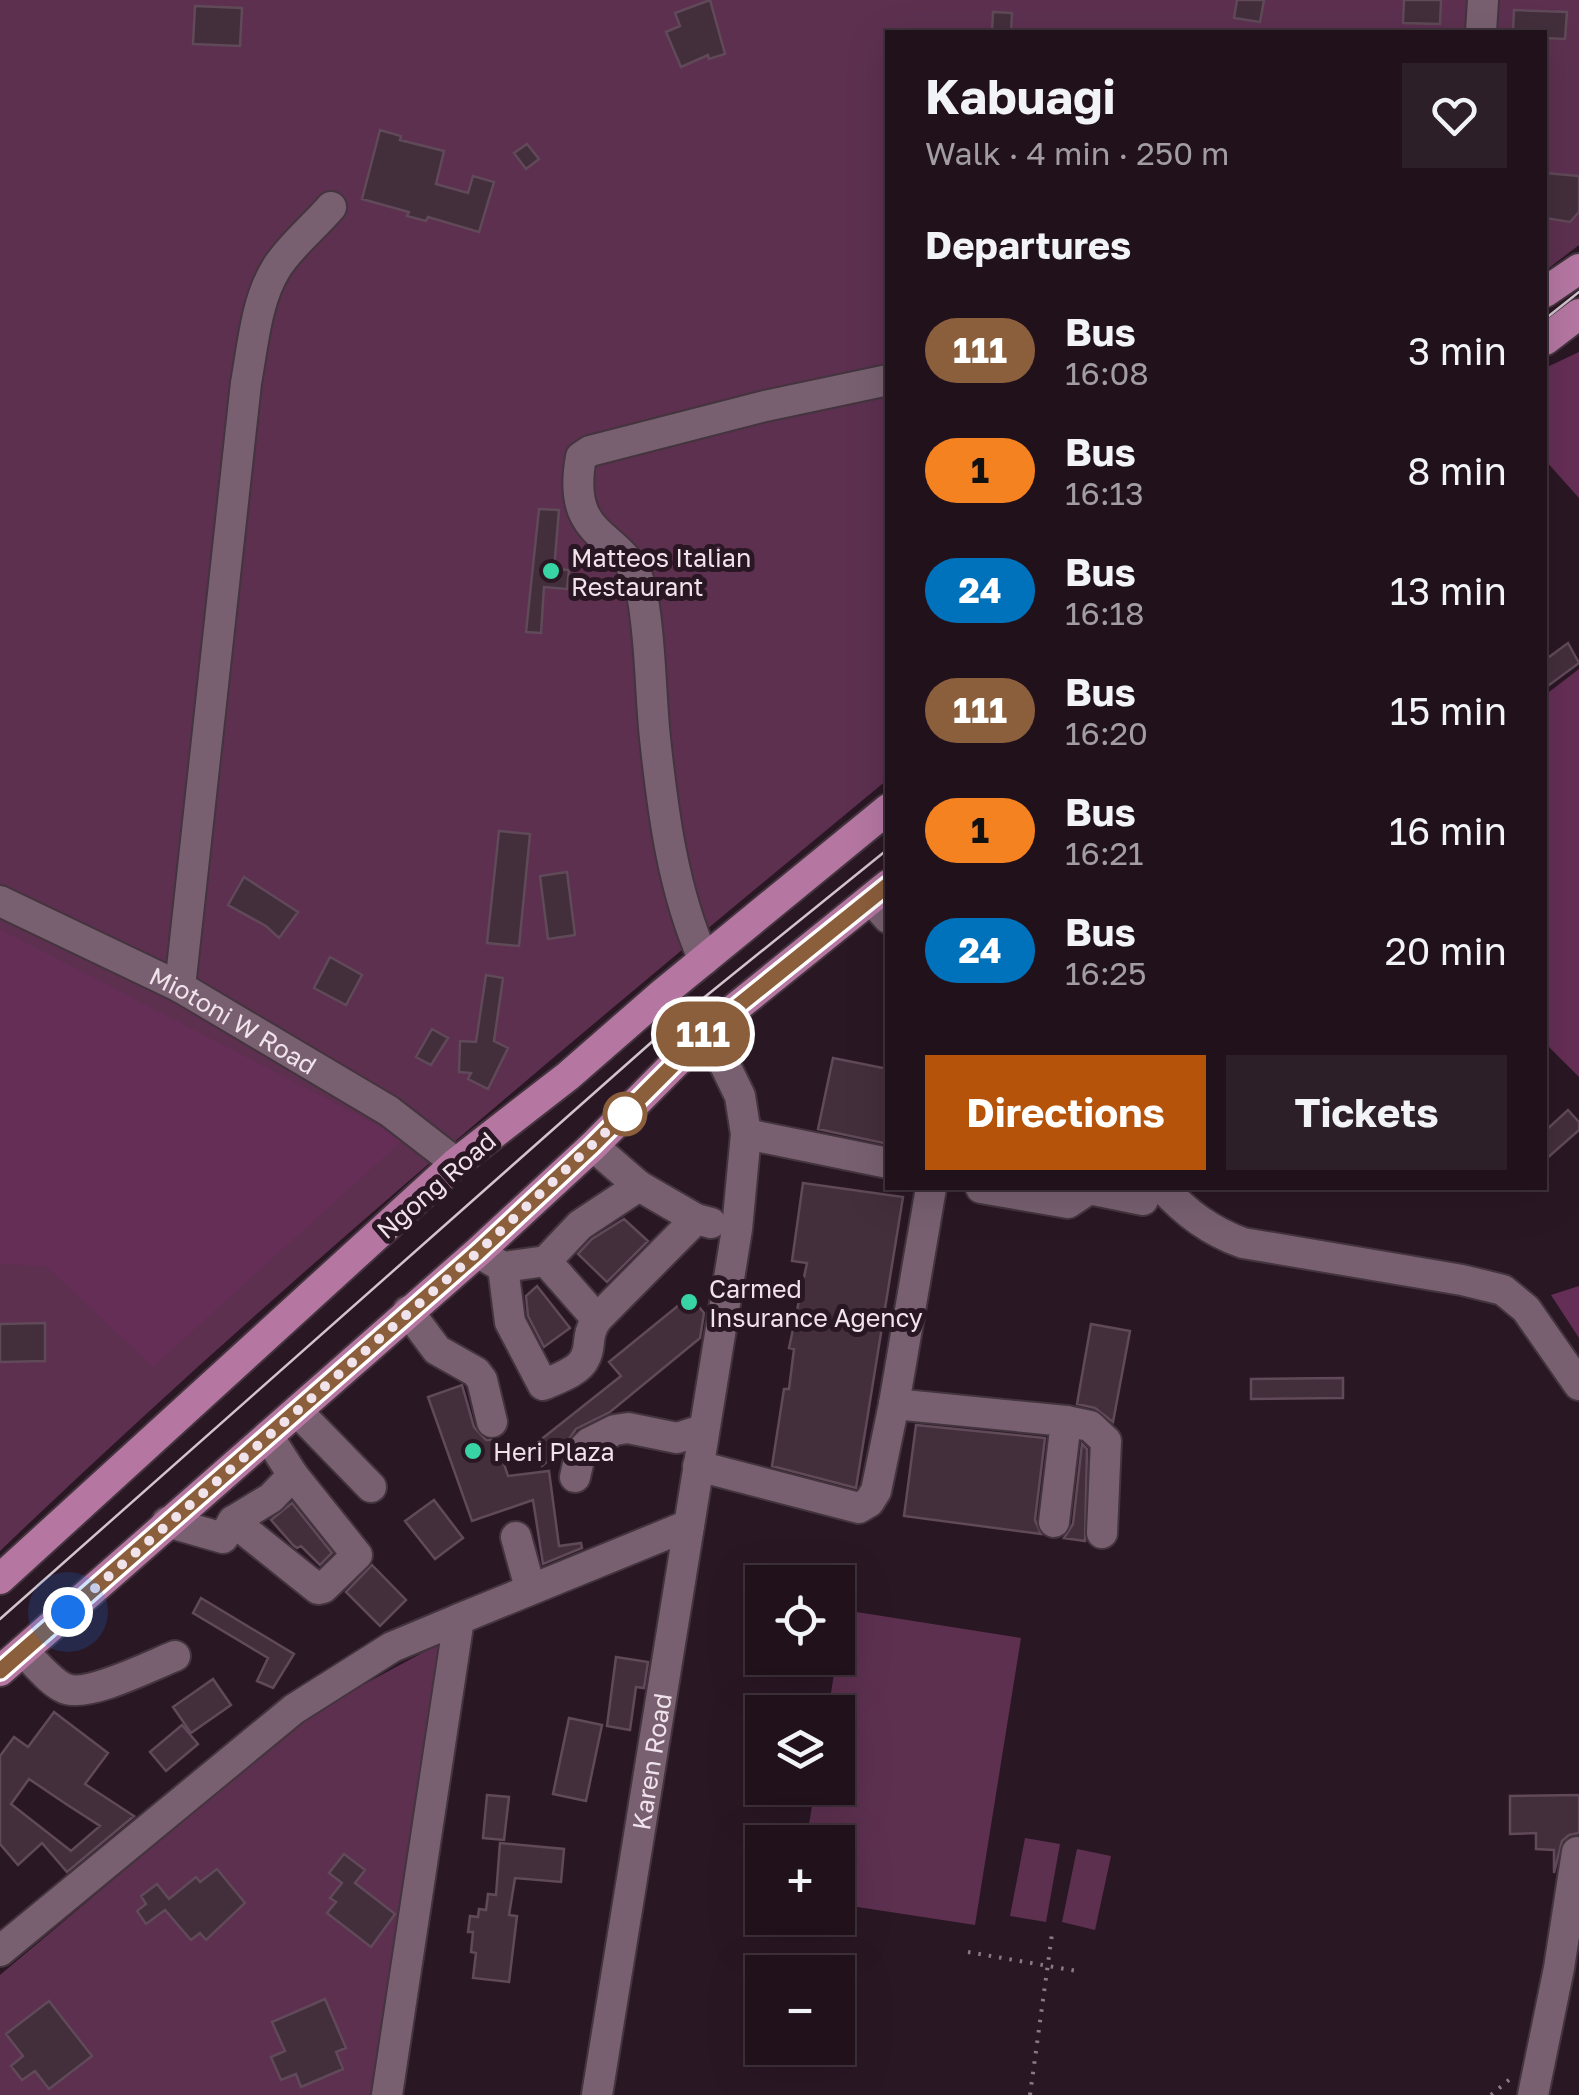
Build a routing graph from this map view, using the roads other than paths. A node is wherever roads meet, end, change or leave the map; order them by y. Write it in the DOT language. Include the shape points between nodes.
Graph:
graph roads {
  1 [pos="1484,0"];
  2 [pos="1481,30"];
  3 [pos="332,207"];
  4 [pos="1579,269"];
  5 [pos="1547,289"];
  6 [pos="1579,314"];
  7 [pos="1547,338"];
  8 [pos="885,381"];
  9 [pos="885,811"];
  10 [pos="882,900"];
  11 [pos="0,901"];
  12 [pos="704,960"];
  13 [pos="180,987"];
  14 [pos="708,1030"];
  15 [pos="746,1134"];
  16 [pos="592,1146"];
  17 [pos="885,1162"];
  18 [pos="456,1163"];
  19 [pos="639,1186"];
  20 [pos="931,1190"];
  21 [pos="993,1190"];
  22 [pos="1088,1190"];
  23 [pos="1102,1190"];
  24 [pos="1153,1194"];
  25 [pos="696,1220"];
  26 [pos="737,1229"];
  27 [pos="491,1260"];
  28 [pos="546,1261"];
  29 [pos="408,1310"];
  30 [pos="597,1319"];
  31 [pos="1579,1385"];
  32 [pos="894,1404"];
  33 [pos="297,1411"];
  34 [pos="492,1422"];
  35 [pos="1066,1422"];
  36 [pos="702,1430"];
  37 [pos="268,1436"];
  38 [pos="698,1466"];
  39 [pos="293,1475"];
  40 [pos="574,1477"];
  41 [pos="370,1487"];
  42 [pos="233,1521"];
  43 [pos="167,1522"];
  44 [pos="1054,1522"];
  45 [pos="689,1525"];
  46 [pos="1102,1533"];
  47 [pos="516,1537"];
  48 [pos="0,1579"];
  49 [pos="530,1588"];
  50 [pos="459,1620"];
  51 [pos="175,1656"];
  52 [pos="12,1661"];
  53 [pos="1577,1852"];
  54 [pos="0,1950"];
  55 [pos="387,2095"];
  56 [pos="597,2095"];
  57 [pos="1533,2095"];
  1 -- 2 [label="street"];
  3 -- 13 [label="street" via="278,266 256,324"];
  4 -- 5 [label="main road"];
  6 -- 7 [label="main road"];
  8 -- 12 [label="street" via="581,458 580,510 638,574 667,829 687,922"];
  9 -- 12 [label="main road, Ngong Road"];
  10 -- 14 [label="main road"];
  11 -- 13 [label="street, Miotoni W Road"];
  12 -- 18 [label="main road, Ngong Road"];
  13 -- 18 [label="street, Miotoni W Road" via="389,1110"];
  14 -- 15 [label="street, Karen Road" via="740,1096"];
  14 -- 16 [label="main road"];
  15 -- 17 [label="street"];
  15 -- 26 [label="street, Karen Road"];
  16 -- 19 [label="street"];
  16 -- 27 [label="main road"];
  18 -- 48 [label="main road, Ngong Road"];
  19 -- 25 [label="street"];
  19 -- 28 [label="street" via="580,1225"];
  20 -- 32 [label="street"];
  21 -- 22 [label="street" via="1068,1203"];
  23 -- 24 [label="street"];
  24 -- 31 [label="street" via="1243,1242 1502,1290 1526,1309"];
  25 -- 26 [label="street"];
  25 -- 30 [label="street"];
  26 -- 36 [label="street, Karen Road"];
  27 -- 28 [label="street"];
  27 -- 29 [label="main road"];
  27 -- 30 [label="street" via="510,1322 543,1385 580,1365"];
  28 -- 30 [label="street"];
  29 -- 33 [label="main road"];
  29 -- 34 [label="street" via="437,1350 476,1372"];
  32 -- 35 [label="street"];
  32 -- 38 [label="street" via="876,1491 859,1508"];
  33 -- 37 [label="main road"];
  33 -- 41 [label="street"];
  35 -- 44 [label="street"];
  35 -- 46 [label="street" via="1090,1426 1106,1441"];
  36 -- 38 [label="street, Karen Road"];
  36 -- 40 [label="street" via="678,1438 628,1428 605,1435 582,1451"];
  37 -- 39 [label="street"];
  37 -- 43 [label="main road"];
  38 -- 45 [label="street, Karen Road"];
  39 -- 42 [label="street"];
  39 -- 42 [label="street" via="358,1555 324,1588"];
  42 -- 43 [label="street" via="223,1538"];
  43 -- 52 [label="main road"];
  45 -- 49 [label="street"];
  45 -- 56 [label="street, Karen Road"];
  47 -- 49 [label="street"];
  49 -- 50 [label="street"];
  50 -- 54 [label="street" via="392,1647 294,1709"];
  50 -- 55 [label="street"];
  51 -- 52 [label="street" via="78,1690"];
  53 -- 57 [label="street"];
}
